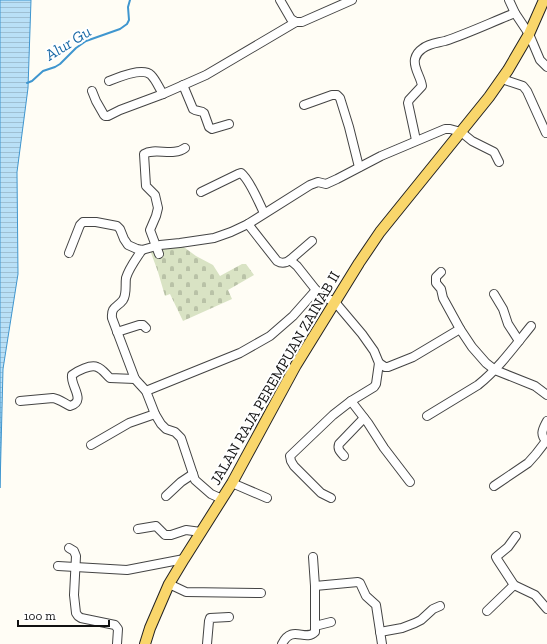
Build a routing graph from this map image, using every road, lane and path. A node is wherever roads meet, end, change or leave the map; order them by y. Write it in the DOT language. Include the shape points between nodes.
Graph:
graph roads {
  1 [pos="280,0"];
  2 [pos="352,0"];
  3 [pos="508,0"];
  4 [pos="544,0"];
  5 [pos="514,13"];
  6 [pos="296,22"];
  7 [pos="529,34"];
  8 [pos="547,67"];
  9 [pos="502,79"];
  10 [pos="109,81"];
  11 [pos="183,85"];
  12 [pos="92,91"];
  13 [pos="163,94"];
  14 [pos="304,105"];
  15 [pos="229,124"];
  16 [pos="461,132"];
  17 [pos="546,133"];
  18 [pos="416,140"];
  19 [pos="185,148"];
  20 [pos="499,162"];
  21 [pos="358,167"];
  22 [pos="201,192"];
  23 [pos="264,213"];
  24 [pos="248,224"];
  25 [pos="312,241"];
  26 [pos="142,250"];
  27 [pos="157,250"];
  28 [pos="68,253"];
  29 [pos="290,260"];
  30 [pos="441,272"];
  31 [pos="316,290"];
  32 [pos="494,294"];
  33 [pos="335,303"];
  34 [pos="531,326"];
  35 [pos="146,328"];
  36 [pos="460,329"];
  37 [pos="117,332"];
  38 [pos="519,341"];
  39 [pos="379,363"];
  40 [pos="495,370"];
  41 [pos="135,379"];
  42 [pos="146,391"];
  43 [pos="547,395"];
  44 [pos="20,401"];
  45 [pos="351,401"];
  46 [pos="155,414"];
  47 [pos="427,416"];
  48 [pos="364,418"];
  49 [pos="547,421"];
  50 [pos="547,441"];
  51 [pos="91,446"];
  52 [pos="344,456"];
  53 [pos="193,474"];
  54 [pos="410,482"];
  55 [pos="232,483"];
  56 [pos="494,486"];
  57 [pos="166,496"];
  58 [pos="267,498"];
  59 [pos="331,498"];
  60 [pos="222,499"];
  61 [pos="138,529"];
  62 [pos="201,532"];
  63 [pos="516,536"];
  64 [pos="70,548"];
  65 [pos="313,557"];
  66 [pos="184,559"];
  67 [pos="58,566"];
  68 [pos="73,568"];
  69 [pos="169,584"];
  70 [pos="514,585"];
  71 [pos="315,586"];
  72 [pos="261,593"];
  73 [pos="440,606"];
  74 [pos="547,609"];
  75 [pos="487,611"];
  76 [pos="229,617"];
  77 [pos="331,622"];
  78 [pos="315,626"];
  79 [pos="380,632"];
  80 [pos="117,644"];
  81 [pos="145,644"];
  82 [pos="207,644"];
  83 [pos="282,644"];
  84 [pos="382,644"];
  1 -- 6 [label="street" via="291,19"];
  2 -- 6 [label="street" via="302,22"];
  3 -- 5 [label="street"];
  4 -- 7 [label="main road, JALAN RAJA PEREMPUAN ZAINAB II"];
  5 -- 7 [label="street"];
  5 -- 18 [label="street" via="444,41 430,44 419,51 415,66 422,86 408,103"];
  6 -- 11 [label="street" via="206,75"];
  7 -- 8 [label="street" via="540,60"];
  7 -- 9 [label="main road, JALAN RAJA PEREMPUAN ZAINAB II"];
  9 -- 16 [label="main road, JALAN RAJA PEREMPUAN ZAINAB II"];
  9 -- 17 [label="street" via="523,86"];
  10 -- 13 [label="street" via="142,71 148,72"];
  11 -- 13 [label="street"];
  11 -- 15 [label="street" via="193,110 204,112 209,127 212,129"];
  12 -- 13 [label="street" via="105,116"];
  14 -- 21 [label="street" via="332,95 340,98"];
  16 -- 18 [label="street" via="445,129"];
  16 -- 20 [label="street" via="494,152"];
  16 -- 33 [label="main road, JALAN RAJA PEREMPUAN ZAINAB II" via="380,232"];
  18 -- 21 [label="street"];
  19 -- 27 [label="street" via="144,154 146,186 155,195 158,208 150,230"];
  21 -- 23 [label="street" via="326,184 310,184"];
  22 -- 23 [label="street" via="241,173"];
  23 -- 24 [label="street"];
  24 -- 27 [label="street" via="214,238"];
  24 -- 29 [label="street" via="277,261 282,263"];
  25 -- 29 [label="street"];
  26 -- 27 [label="street"];
  26 -- 28 [label="street" via="128,245 117,226 82,222"];
  26 -- 37 [label="street" via="126,278 124,299 112,312"];
  29 -- 31 [label="street"];
  30 -- 36 [label="street" via="436,277 436,283"];
  31 -- 33 [label="street"];
  31 -- 42 [label="street" via="293,316 270,336 240,353"];
  32 -- 38 [label="street"];
  33 -- 39 [label="street" via="362,334"];
  33 -- 55 [label="main road, JALAN RAJA PEREMPUAN ZAINAB II" via="296,365"];
  34 -- 38 [label="street"];
  35 -- 37 [label="street" via="139,325"];
  36 -- 39 [label="street" via="412,357 388,367"];
  36 -- 40 [label="street" via="472,347"];
  37 -- 41 [label="street"];
  38 -- 40 [label="street"];
  39 -- 45 [label="street" via="374,388"];
  40 -- 43 [label="street" via="535,386"];
  40 -- 47 [label="street" via="478,385"];
  41 -- 42 [label="street"];
  41 -- 44 [label="street" via="110,378 97,366 92,366 72,375 78,398 74,405 70,406 53,398"];
  42 -- 46 [label="street"];
  45 -- 48 [label="street"];
  45 -- 59 [label="street" via="333,414 290,456 294,466 321,493"];
  46 -- 51 [label="street" via="129,424"];
  46 -- 53 [label="street" via="164,428 175,432 181,438"];
  48 -- 52 [label="street" via="339,444 338,450"];
  48 -- 54 [label="street"];
  49 -- 50 [label="street" via="542,432"];
  50 -- 56 [label="street" via="528,463"];
  53 -- 57 [label="street"];
  53 -- 60 [label="street" via="195,480 211,494"];
  55 -- 58 [label="street"];
  55 -- 60 [label="main road, JALAN RAJA PEREMPUAN ZAINAB II"];
  60 -- 62 [label="main road, JALAN RAJA PEREMPUAN ZAINAB II"];
  61 -- 62 [label="street" via="156,526 165,535 186,530"];
  62 -- 66 [label="main road, JALAN RAJA PEREMPUAN ZAINAB II"];
  63 -- 70 [label="street" via="496,557"];
  64 -- 68 [label="street" via="76,556"];
  65 -- 71 [label="street"];
  66 -- 68 [label="street" via="127,570"];
  66 -- 69 [label="main road, JALAN RAJA PEREMPUAN ZAINAB II"];
  67 -- 68 [label="street"];
  68 -- 80 [label="street" via="76,613 80,618 116,625"];
  69 -- 72 [label="street" via="186,592"];
  69 -- 81 [label="main road, JALAN RAJA PEREMPUAN ZAINAB II"];
  70 -- 74 [label="street" via="535,595"];
  70 -- 75 [label="street"];
  71 -- 78 [label="street"];
  71 -- 79 [label="street" via="360,583 366,596 376,605"];
  73 -- 79 [label="street" via="415,623"];
  76 -- 82 [label="street" via="210,618"];
  77 -- 78 [label="street"];
  78 -- 83 [label="street" via="315,632 312,634 293,634"];
  79 -- 84 [label="street"];
}
